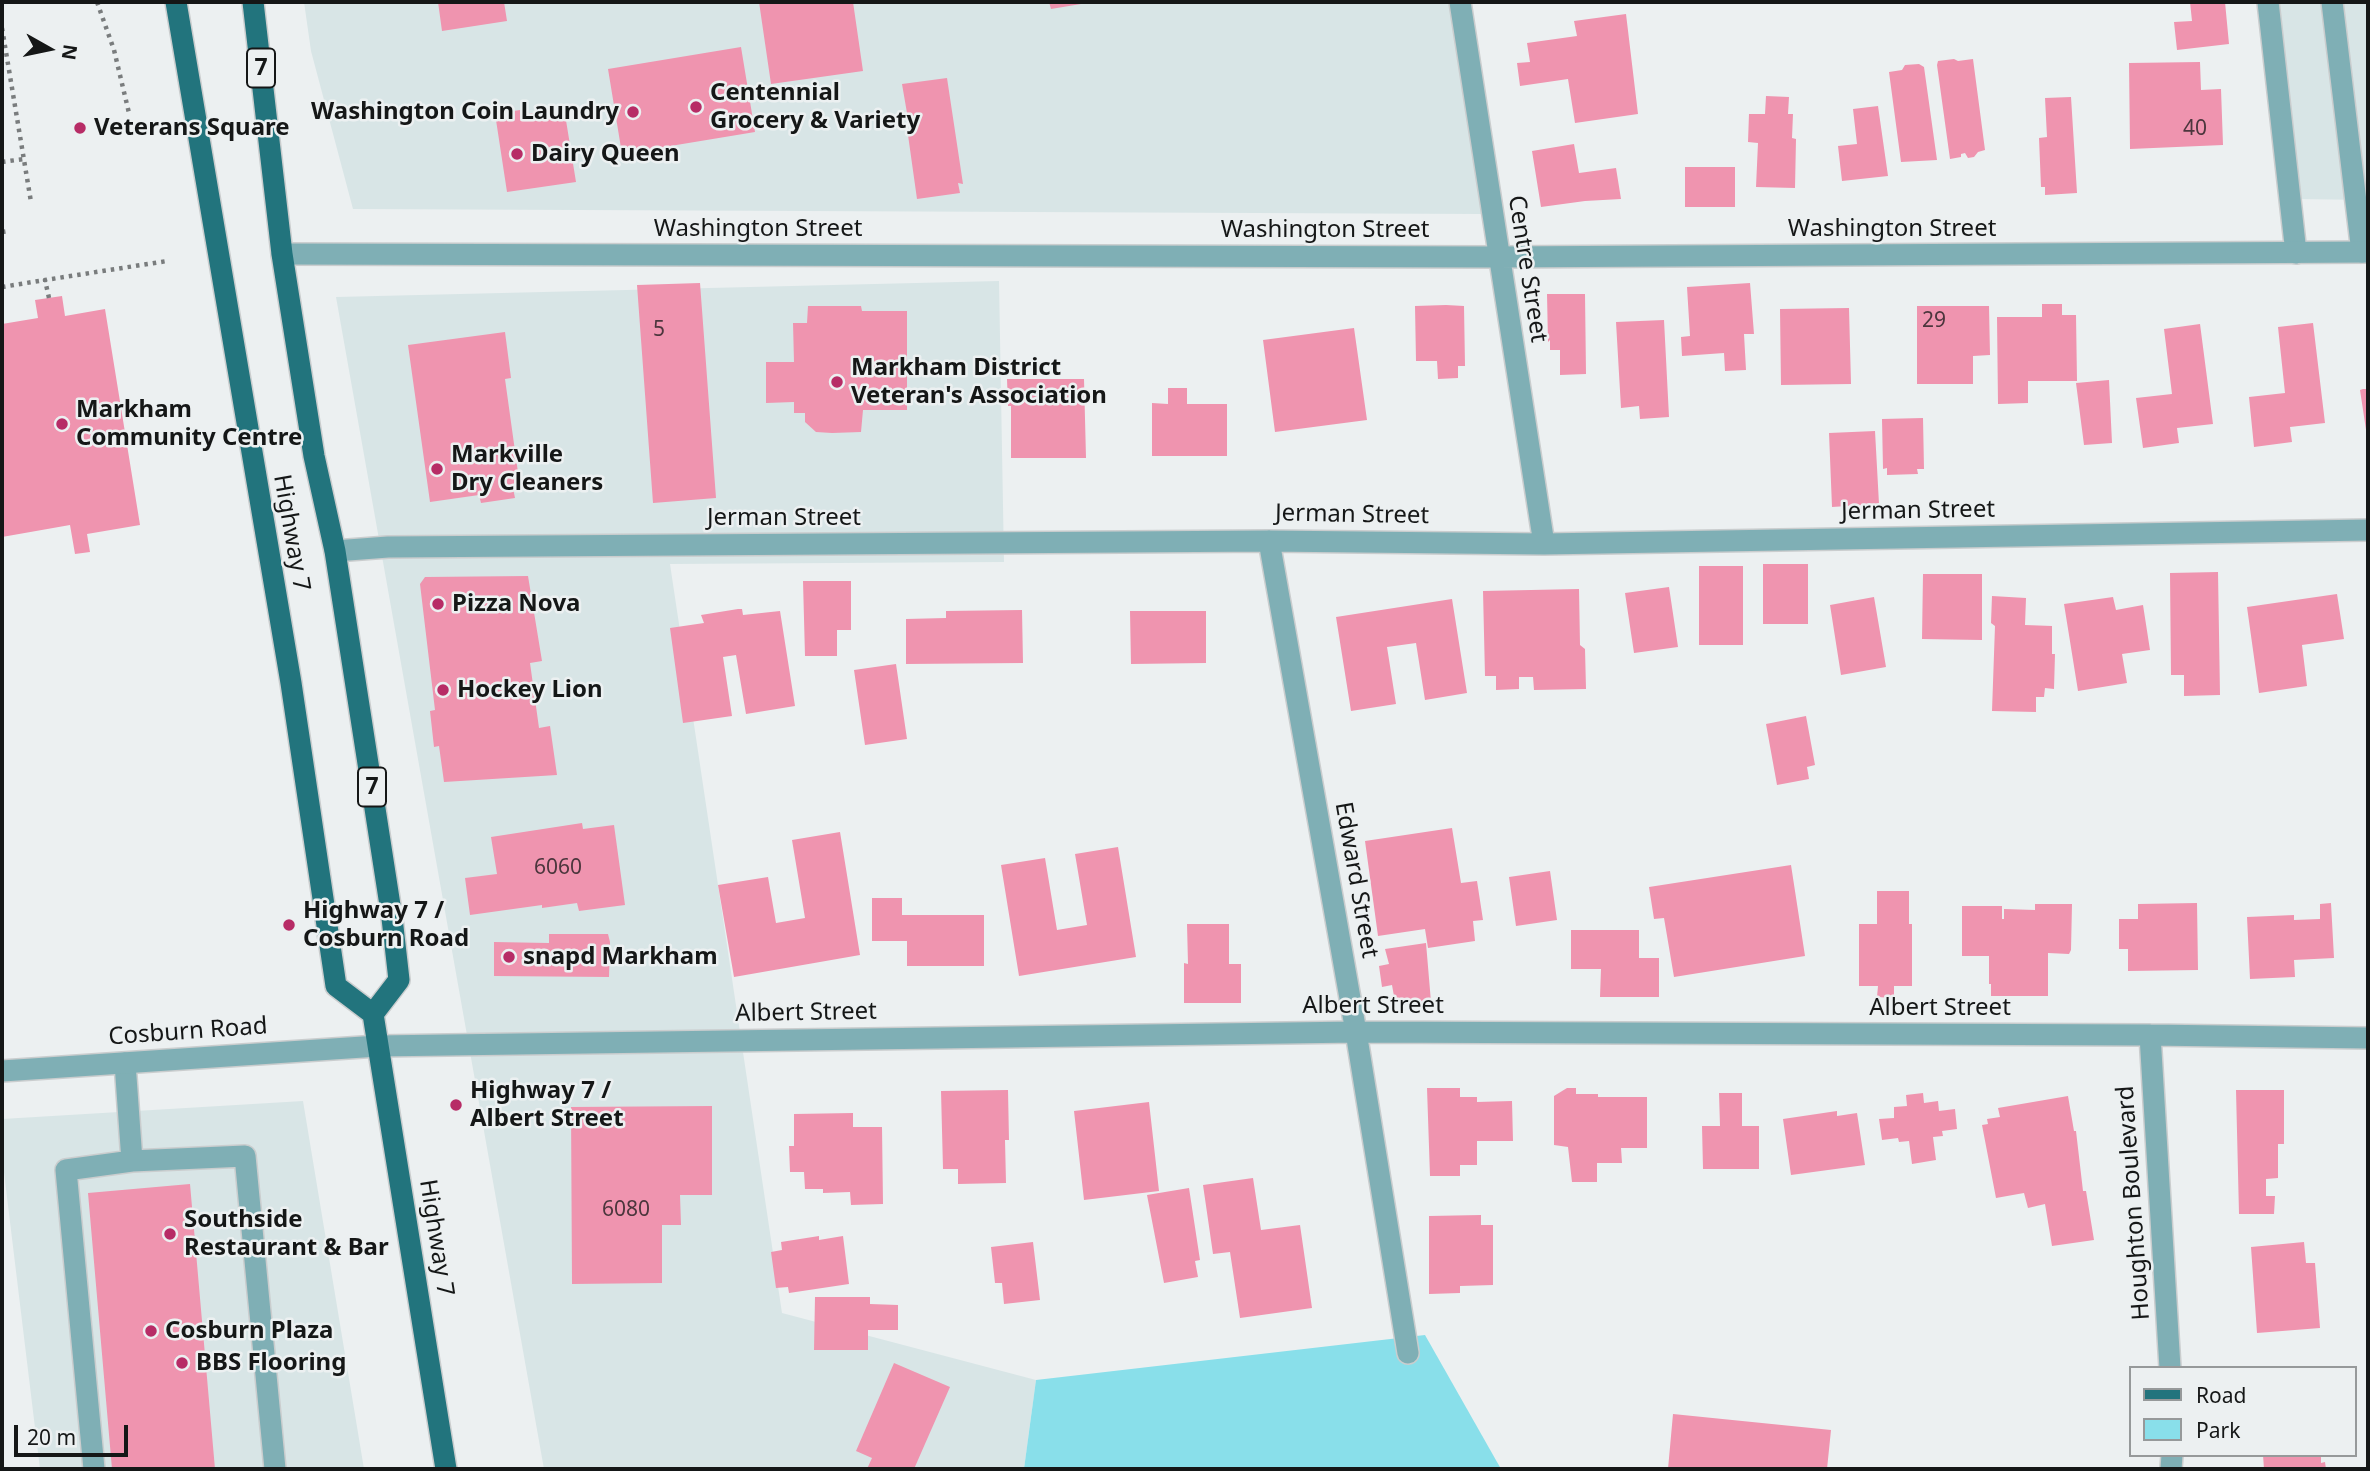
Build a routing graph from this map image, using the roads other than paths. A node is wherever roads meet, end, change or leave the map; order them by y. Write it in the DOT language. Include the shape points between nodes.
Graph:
graph roads {
  1 [pos="176,2"];
  2 [pos="253,2"];
  3 [pos="1460,2"];
  4 [pos="2268,2"];
  5 [pos="2332,2"];
  6 [pos="2365,252"];
  7 [pos="2296,253"];
  8 [pos="282,254"];
  9 [pos="1498,257"];
  10 [pos="2368,530"];
  11 [pos="1269,541"];
  12 [pos="1544,544"];
  13 [pos="335,551"];
  14 [pos="373,1014"];
  15 [pos="1356,1031"];
  16 [pos="2150,1035"];
  17 [pos="2368,1038"];
  18 [pos="379,1046"];
  19 [pos="125,1063"];
  20 [pos="2,1071"];
  21 [pos="132,1161"];
  22 [pos="1408,1353"];
  23 [pos="2170,1366"];
  24 [pos="94,1469"];
  25 [pos="275,1469"];
  26 [pos="446,1469"];
  1 -- 14 [label="main road, Highway 7" via="336,986"];
  2 -- 8 [label="main road, Highway 7 / 7"];
  3 -- 9 [label="street, Centre Street"];
  4 -- 7 [label="street"];
  5 -- 6 [label="street"];
  6 -- 7 [label="street, Washington Street"];
  7 -- 9 [label="street, Washington Street"];
  8 -- 9 [label="street, Washington Street"];
  8 -- 13 [label="main road, Highway 7 / 7" via="314,456"];
  9 -- 12 [label="street, Centre Street"];
  10 -- 12 [label="street, Jerman Street"];
  11 -- 12 [label="street, Jerman Street"];
  11 -- 13 [label="street, Jerman Street"];
  11 -- 15 [label="street, Edward Street"];
  13 -- 14 [label="main road, Highway 7 / 7" via="399,981"];
  14 -- 18 [label="main road, Highway 7"];
  15 -- 16 [label="street, Albert Street"];
  15 -- 18 [label="street, Albert Street"];
  15 -- 22 [label="street, Edward Street"];
  16 -- 17 [label="street, Albert Street"];
  16 -- 23 [label="street, Houghton Boulevard"];
  18 -- 19 [label="street, Cosburn Road"];
  18 -- 26 [label="main road, Highway 7"];
  19 -- 20 [label="street, Cosburn Road"];
  19 -- 21 [label="street"];
  21 -- 24 [label="street" via="66,1170"];
  21 -- 25 [label="street" via="245,1156"];
}
